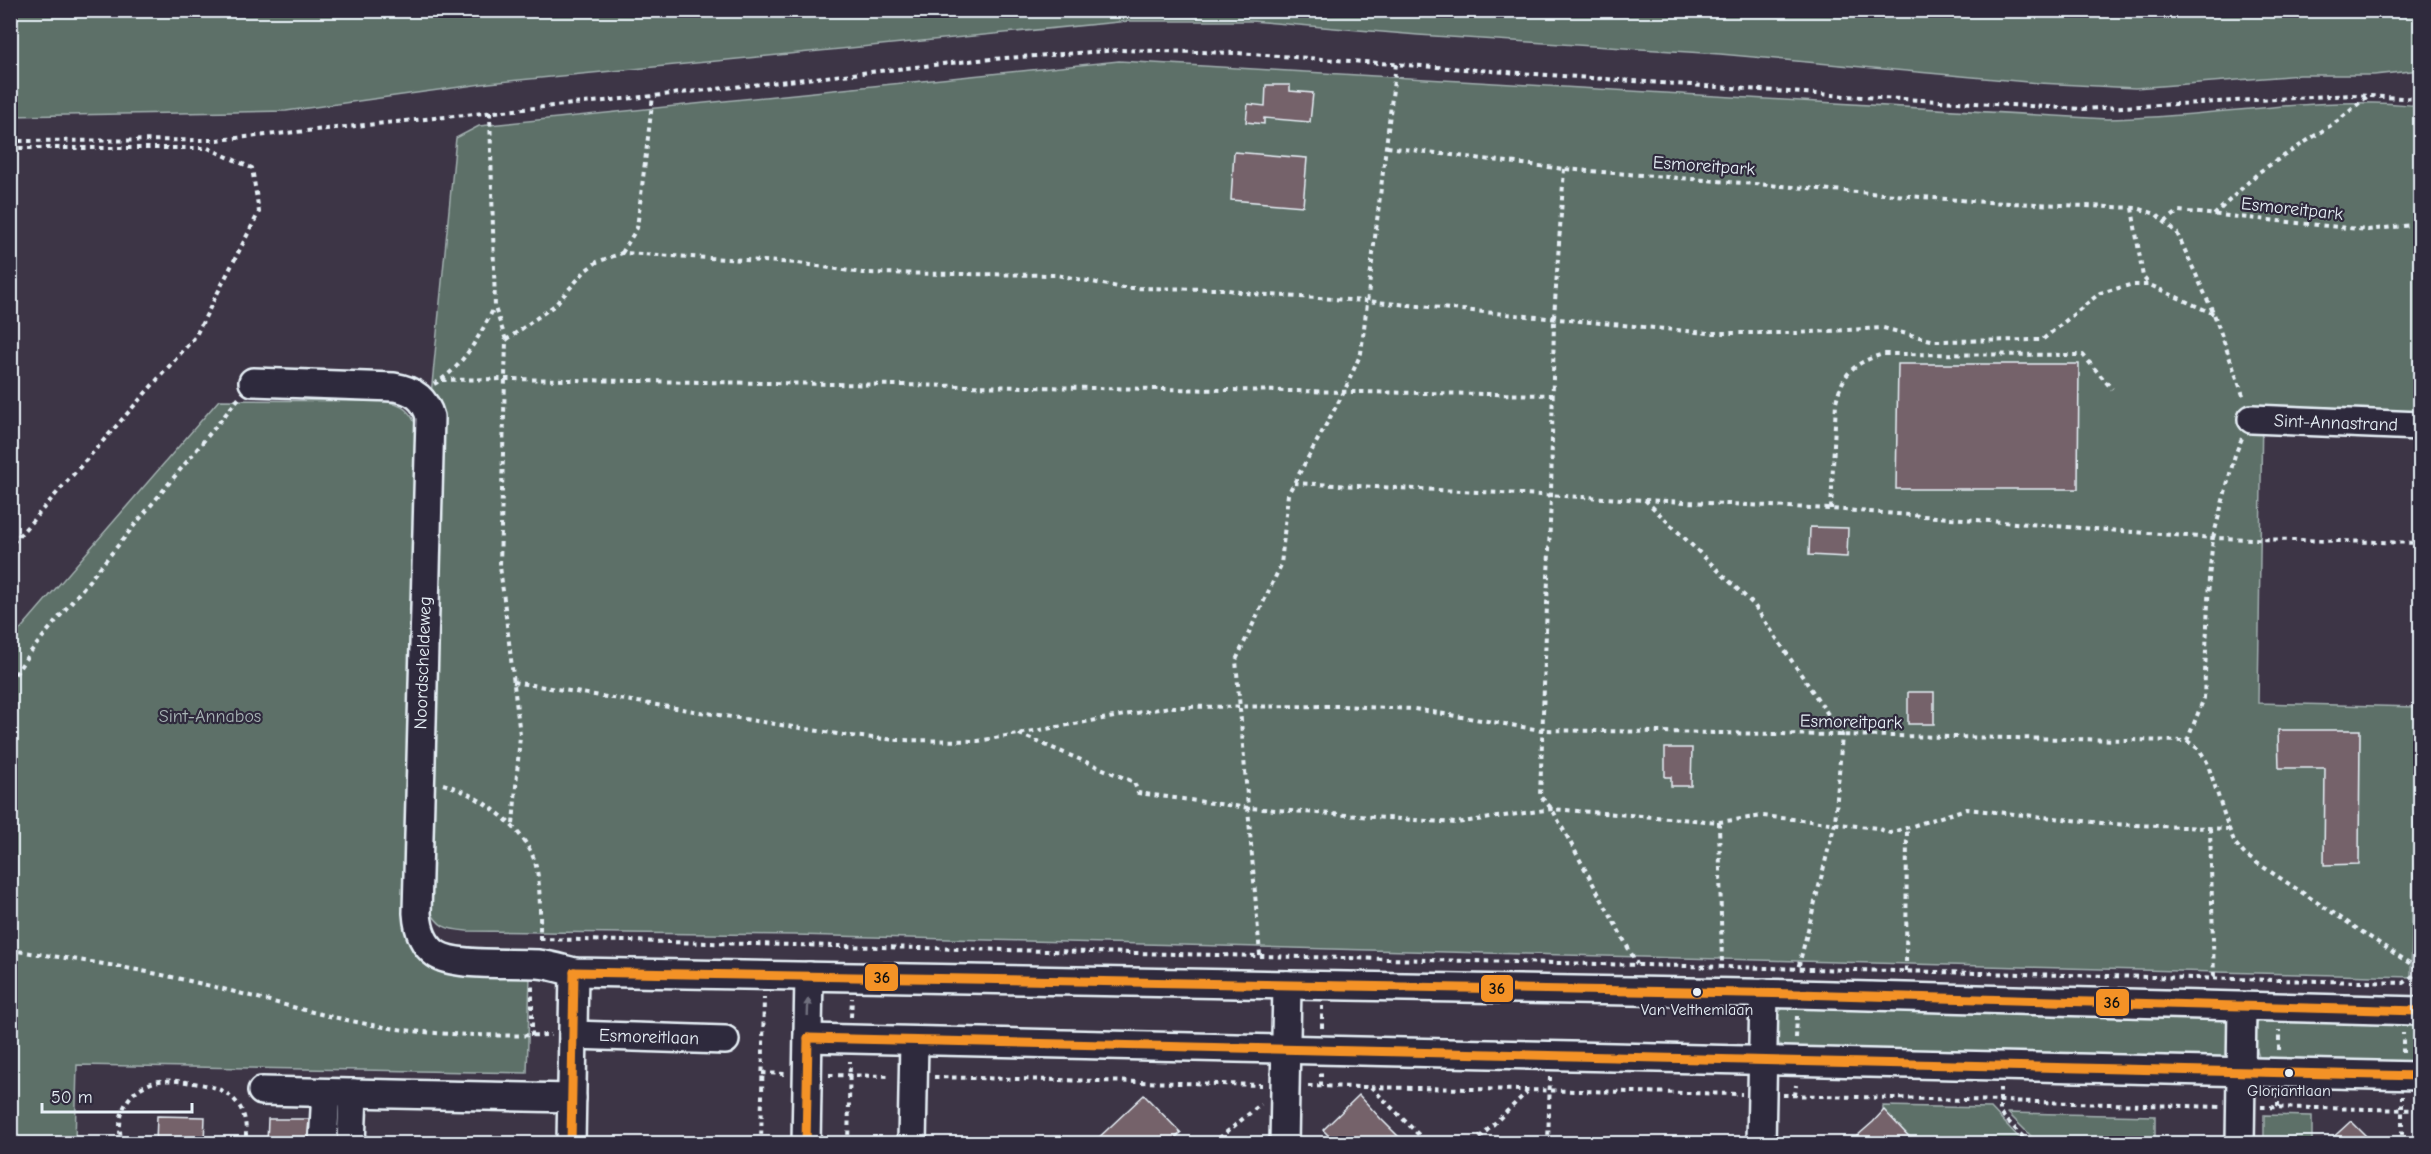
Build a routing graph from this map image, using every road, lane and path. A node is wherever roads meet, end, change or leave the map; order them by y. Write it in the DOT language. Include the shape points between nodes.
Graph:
graph roads {
  1 [pos="1396,64"];
  2 [pos="2369,95"];
  3 [pos="653,96"];
  4 [pos="2421,99"];
  5 [pos="490,112"];
  6 [pos="10,141"];
  7 [pos="1387,147"];
  8 [pos="10,148"];
  9 [pos="1564,169"];
  10 [pos="2132,207"];
  11 [pos="2213,215"];
  12 [pos="2165,222"];
  13 [pos="2421,224"];
  14 [pos="622,253"];
  15 [pos="2150,285"];
  16 [pos="1366,301"];
  17 [pos="495,308"];
  18 [pos="2214,314"];
  19 [pos="1554,317"];
  20 [pos="506,340"];
  21 [pos="506,378"];
  22 [pos="253,382"];
  23 [pos="2112,388"];
  24 [pos="1344,392"];
  25 [pos="1553,395"];
  26 [pos="2252,419"];
  27 [pos="2421,426"];
  28 [pos="1294,483"];
  29 [pos="1551,496"];
  30 [pos="1645,500"];
  31 [pos="1831,509"];
  32 [pos="2213,538"];
  33 [pos="2421,543"];
  34 [pos="10,546"];
  35 [pos="10,682"];
  36 [pos="513,682"];
  37 [pos="1240,706"];
  38 [pos="1541,730"];
  39 [pos="1018,734"];
  40 [pos="1842,735"];
  41 [pos="2187,741"];
  42 [pos="419,777"];
  43 [pos="1249,808"];
  44 [pos="1552,809"];
  45 [pos="1719,822"];
  46 [pos="1834,823"];
  47 [pos="513,825"];
  48 [pos="1907,827"];
  49 [pos="2210,828"];
  50 [pos="2229,829"];
  51 [pos="10,950"];
  52 [pos="540,951"];
  53 [pos="1260,955"];
  54 [pos="1324,957"];
  55 [pos="1636,964"];
  56 [pos="1722,966"];
  57 [pos="2420,970"];
  58 [pos="1906,971"];
  59 [pos="574,972"];
  60 [pos="765,975"];
  61 [pos="809,976"];
  62 [pos="2214,978"];
  63 [pos="2279,979"];
  64 [pos="1797,981"];
  65 [pos="1287,985"];
  66 [pos="1323,986"];
  67 [pos="1764,993"];
  68 [pos="2242,1007"];
  69 [pos="2280,1007"];
  70 [pos="2421,1011"];
  71 [pos="573,1035"];
  72 [pos="532,1036"];
  73 [pos="808,1038"];
  74 [pos="725,1040"];
  75 [pos="914,1041"];
  76 [pos="1286,1049"];
  77 [pos="1321,1050"];
  78 [pos="1551,1056"];
  79 [pos="1762,1060"];
  80 [pos="1796,1061"];
  81 [pos="2000,1066"];
  82 [pos="2242,1071"];
  83 [pos="2278,1072"];
  84 [pos="762,1073"];
  85 [pos="807,1074"];
  86 [pos="2421,1076"];
  87 [pos="914,1077"];
  88 [pos="1285,1085"];
  89 [pos="1321,1086"];
  90 [pos="1371,1087"];
  91 [pos="262,1091"];
  92 [pos="1528,1091"];
  93 [pos="1550,1091"];
  94 [pos="326,1093"];
  95 [pos="353,1094"];
  96 [pos="1769,1095"];
  97 [pos="1796,1096"];
  98 [pos="572,1098"];
  99 [pos="2000,1100"];
  100 [pos="2278,1107"];
  101 [pos="2421,1110"];
  102 [pos="2249,1112"];
  103 [pos="122,1143"];
  104 [pos="246,1143"];
  105 [pos="323,1143"];
  106 [pos="351,1143"];
  107 [pos="571,1143"];
  108 [pos="761,1143"];
  109 [pos="806,1143"];
  110 [pos="912,1143"];
  111 [pos="1212,1143"];
  112 [pos="1284,1143"];
  113 [pos="1428,1143"];
  114 [pos="1473,1143"];
  115 [pos="1548,1143"];
  116 [pos="1761,1143"];
  117 [pos="2030,1143"];
  118 [pos="2240,1143"];
  1 -- 2 [label="path" via="2092,109"];
  1 -- 3 [label="path" via="1120,50 978,60"];
  1 -- 7 [label="path"];
  2 -- 4 [label="path"];
  2 -- 11 [label="path" via="2339,120 2259,172"];
  3 -- 5 [label="path"];
  3 -- 14 [label="path" via="637,228"];
  5 -- 6 [label="path" via="217,140"];
  5 -- 17 [label="path"];
  7 -- 9 [label="path, Esmoreitpark"];
  7 -- 16 [label="path"];
  8 -- 34 [label="path" via="208,148 252,168 259,212 195,337"];
  9 -- 10 [label="path, Esmoreitpark" via="1985,202"];
  9 -- 19 [label="path"];
  10 -- 12 [label="path, Esmoreitpark" via="2156,214"];
  10 -- 15 [label="path" via="2143,277"];
  11 -- 12 [label="path, Esmoreitpark" via="2179,211"];
  11 -- 13 [label="path, Esmoreitpark" via="2368,230"];
  12 -- 18 [label="path, Esmoreitpark" via="2177,233"];
  14 -- 16 [label="path" via="798,263 862,273 1057,275 1123,288 1223,289"];
  14 -- 20 [label="path" via="586,270 555,305"];
  15 -- 18 [label="path"];
  15 -- 19 [label="path" via="2130,285 2100,293 2042,340 1935,341 1883,328 1708,333"];
  16 -- 19 [label="path"];
  16 -- 24 [label="path" via="1361,353"];
  17 -- 20 [label="path"];
  17 -- 21 [label="path" via="481,333 442,380"];
  18 -- 26 [label="path, Esmoreitpark"];
  19 -- 25 [label="path"];
  20 -- 21 [label="path"];
  21 -- 24 [label="path"];
  21 -- 36 [label="path" via="500,566"];
  22 -- 35 [label="path" via="28,655"];
  22 -- 42 [label="street, Noordscheldeweg" via="405,388 419,396 428,410"];
  23 -- 31 [label="path" via="2084,356 1883,354 1863,360 1851,370 1838,393"];
  24 -- 25 [label="path"];
  24 -- 28 [label="path"];
  25 -- 29 [label="path"];
  26 -- 27 [label="street, Sint-Annastrand"];
  26 -- 32 [label="path" via="2235,455"];
  28 -- 29 [label="path"];
  28 -- 37 [label="path" via="1288,494 1281,565 1236,660"];
  29 -- 30 [label="path"];
  29 -- 38 [label="path"];
  30 -- 31 [label="path"];
  30 -- 40 [label="path" via="1754,605"];
  31 -- 32 [label="path"];
  32 -- 33 [label="path"];
  32 -- 41 [label="path" via="2204,698"];
  36 -- 39 [label="path, Esmoreitpark" via="850,736 978,741"];
  36 -- 47 [label="path" via="520,735"];
  37 -- 38 [label="path, Esmoreitpark" via="1414,709"];
  37 -- 39 [label="path, Esmoreitpark" via="1170,707"];
  37 -- 43 [label="path"];
  38 -- 40 [label="path, Esmoreitpark"];
  38 -- 44 [label="path" via="1540,796"];
  39 -- 43 [label="path" via="1134,782 1138,793"];
  40 -- 41 [label="path, Esmoreitpark"];
  40 -- 46 [label="path"];
  41 -- 50 [label="path" via="2199,749 2206,762"];
  42 -- 47 [label="path" via="456,788"];
  42 -- 52 [label="street, Noordscheldeweg" via="417,913 418,928 427,946 453,960"];
  43 -- 44 [label="path" via="1456,823"];
  43 -- 53 [label="path"];
  44 -- 45 [label="path"];
  44 -- 55 [label="path"];
  45 -- 46 [label="path" via="1763,816"];
  45 -- 56 [label="path"];
  46 -- 48 [label="path" via="1890,833"];
  46 -- 64 [label="path"];
  47 -- 52 [label="path" via="535,861"];
  48 -- 49 [label="path" via="1966,809 2112,824"];
  48 -- 58 [label="path"];
  49 -- 50 [label="path"];
  49 -- 62 [label="path"];
  50 -- 57 [label="path" via="2245,855"];
  51 -- 72 [label="path" via="104,963 196,982 385,1028 470,1037"];
  52 -- 53 [label="path"];
  52 -- 59 [label="street, Noordscheldeweg"];
  52 -- 72 [label="path" via="532,974"];
  53 -- 54 [label="path"];
  54 -- 55 [label="path"];
  54 -- 66 [label="path"];
  55 -- 56 [label="path"];
  56 -- 64 [label="path"];
  57 -- 63 [label="path" via="2404,983"];
  58 -- 62 [label="path"];
  58 -- 64 [label="path"];
  59 -- 60 [label="street"];
  59 -- 71 [label="street"];
  60 -- 61 [label="street"];
  60 -- 84 [label="path"];
  61 -- 65 [label="street"];
  73 -- 61 [label="street, one-way"];
  62 -- 63 [label="path"];
  63 -- 69 [label="path"];
  64 -- 67 [label="street"];
  64 -- 68 [label="street"];
  64 -- 80 [label="path"];
  65 -- 66 [label="street"];
  65 -- 76 [label="street"];
  66 -- 67 [label="street"];
  66 -- 77 [label="path"];
  67 -- 79 [label="street"];
  68 -- 69 [label="street"];
  68 -- 82 [label="street"];
  69 -- 70 [label="street"];
  69 -- 83 [label="path"];
  71 -- 72 [label="path"];
  71 -- 74 [label="street, Esmoreitlaan"];
  71 -- 98 [label="street"];
  73 -- 75 [label="street"];
  73 -- 85 [label="street"];
  75 -- 76 [label="street"];
  75 -- 87 [label="street"];
  76 -- 77 [label="street"];
  76 -- 88 [label="street"];
  77 -- 78 [label="street"];
  77 -- 89 [label="path"];
  78 -- 79 [label="street"];
  78 -- 93 [label="path"];
  79 -- 80 [label="street"];
  79 -- 96 [label="street"];
  80 -- 81 [label="street"];
  80 -- 97 [label="path"];
  81 -- 82 [label="street"];
  81 -- 99 [label="path"];
  82 -- 83 [label="street"];
  82 -- 102 [label="street"];
  83 -- 86 [label="street"];
  83 -- 100 [label="path"];
  84 -- 85 [label="path"];
  84 -- 108 [label="path"];
  85 -- 87 [label="path"];
  85 -- 109 [label="street"];
  87 -- 88 [label="path"];
  87 -- 110 [label="street"];
  88 -- 89 [label="path"];
  88 -- 111 [label="path"];
  88 -- 112 [label="street"];
  89 -- 90 [label="path"];
  90 -- 92 [label="path"];
  90 -- 113 [label="path"];
  91 -- 94 [label="street"];
  92 -- 93 [label="path"];
  92 -- 114 [label="path"];
  93 -- 96 [label="path"];
  93 -- 115 [label="path"];
  94 -- 95 [label="street"];
  94 -- 105 [label="street"];
  95 -- 98 [label="street"];
  95 -- 106 [label="street"];
  96 -- 97 [label="path"];
  96 -- 116 [label="street"];
  97 -- 99 [label="path"];
  98 -- 107 [label="street"];
  99 -- 102 [label="path"];
  99 -- 117 [label="path" via="2000,1113"];
  100 -- 101 [label="path"];
  100 -- 102 [label="path" via="2258,1107"];
  102 -- 118 [label="street"];
  103 -- 104 [label="path" via="121,1108 136,1090 156,1081 203,1084 227,1092 245,1117"];
}
